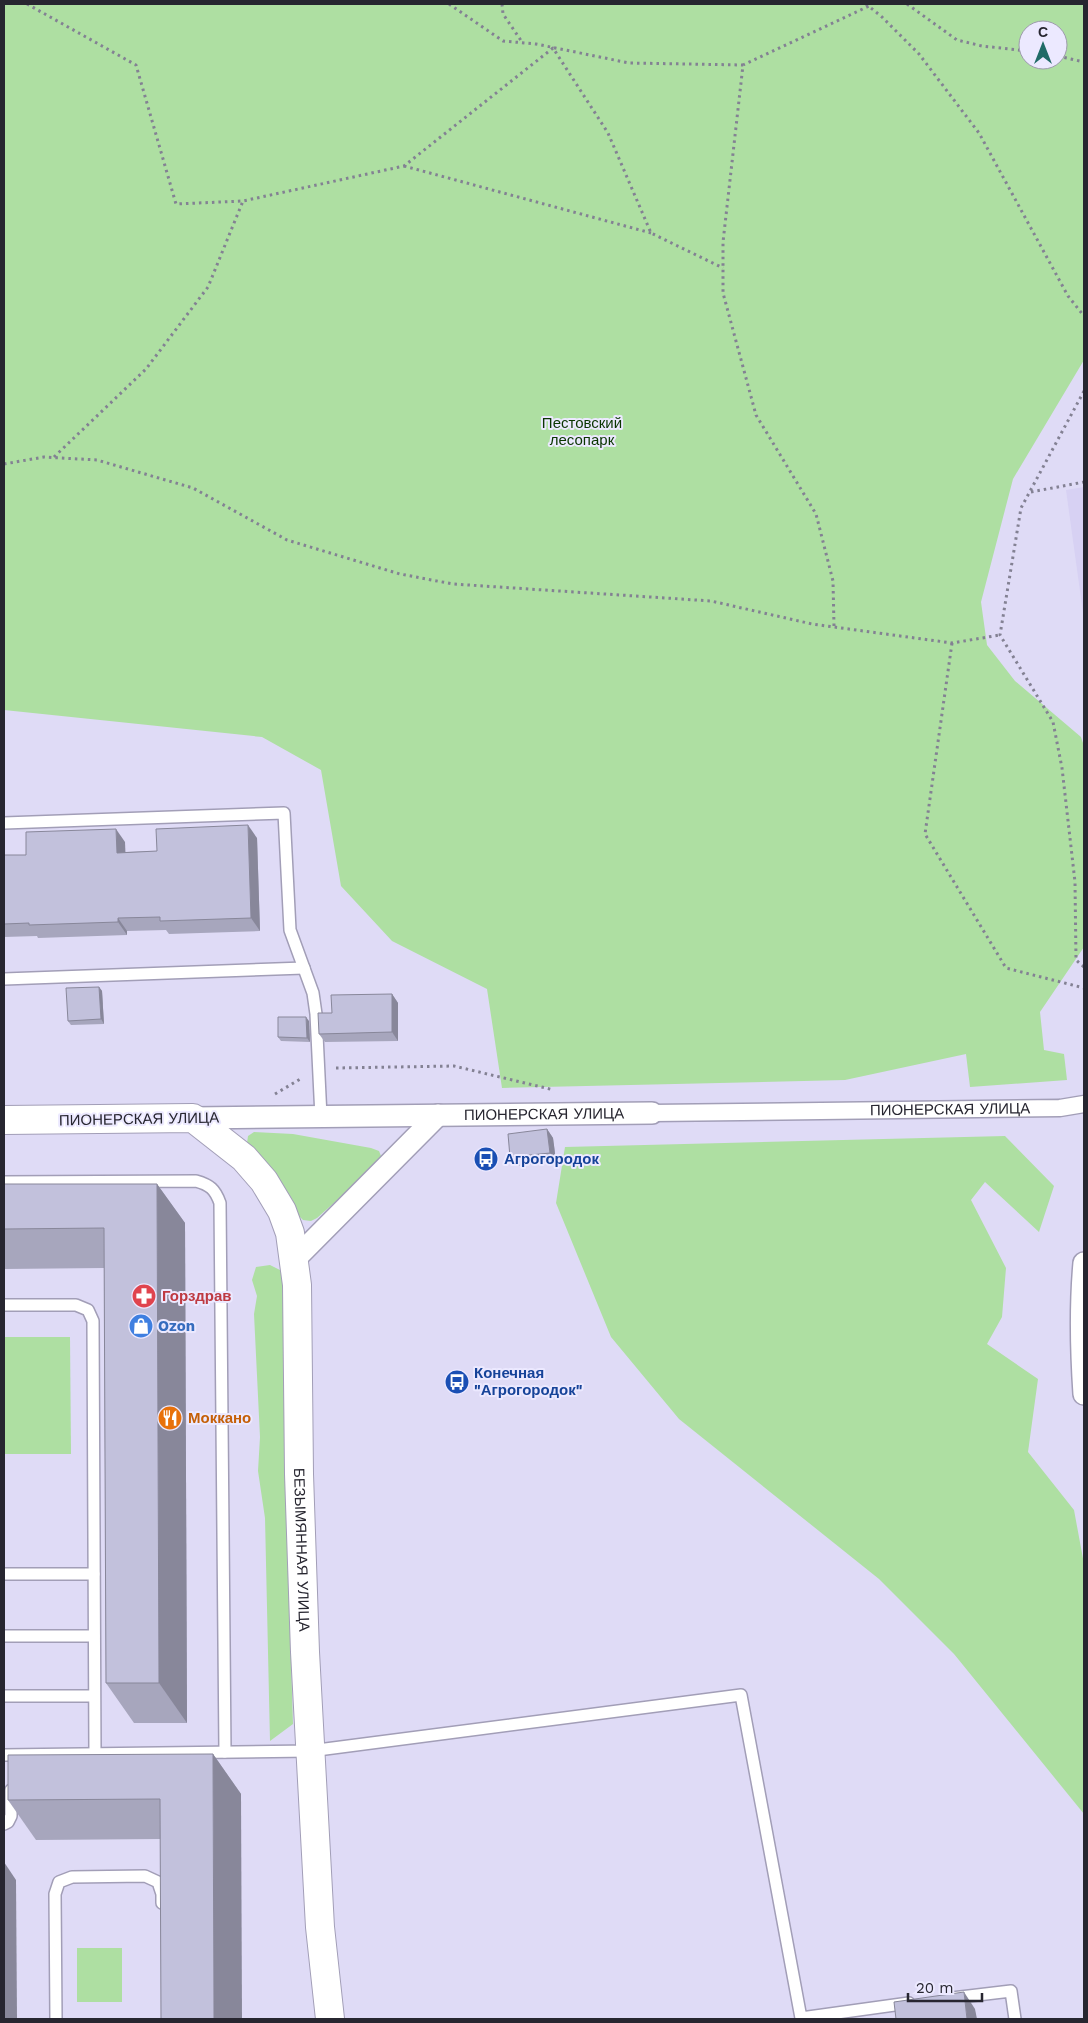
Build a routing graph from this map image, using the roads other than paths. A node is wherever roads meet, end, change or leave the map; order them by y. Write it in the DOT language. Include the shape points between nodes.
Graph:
graph roads {
  1 [pos="4,823"];
  2 [pos="304,968"];
  3 [pos="4,979"];
  4 [pos="1084,1104"];
  5 [pos="652,1113"];
  6 [pos="438,1115"];
  7 [pos="321,1117"];
  8 [pos="193,1118"];
  9 [pos="4,1120"];
  10 [pos="4,1182"];
  11 [pos="295,1259"];
  12 [pos="1084,1263"];
  13 [pos="4,1305"];
  14 [pos="1084,1394"];
  15 [pos="4,1574"];
  16 [pos="94,1574"];
  17 [pos="4,1636"];
  18 [pos="94,1636"];
  19 [pos="4,1696"];
  20 [pos="94,1696"];
  21 [pos="310,1751"];
  22 [pos="225,1752"];
  23 [pos="95,1754"];
  24 [pos="8,1758"];
  25 [pos="11,1781"];
  26 [pos="4,1824"];
  27 [pos="162,1913"];
  28 [pos="943,1999"];
  29 [pos="923,2002"];
  30 [pos="865,2014"];
  31 [pos="56,2019"];
  32 [pos="330,2019"];
  33 [pos="1016,2019"];
  1 -- 2 [label="lane" via="284,813 290,930"];
  2 -- 3 [label="lane"];
  2 -- 7 [label="lane" via="316,1014"];
  4 -- 5 [label="street, ПИОНЕРСКАЯ УЛИЦА" via="1060,1108"];
  5 -- 6 [label="street, ПИОНЕРСКАЯ УЛИЦА"];
  6 -- 7 [label="street, ПИОНЕРСКАЯ УЛИЦА"];
  6 -- 11 [label="street"];
  7 -- 8 [label="street, ПИОНЕРСКАЯ УЛИЦА"];
  8 -- 9 [label="street, ПИОНЕРСКАЯ УЛИЦА"];
  8 -- 11 [label="street, БЕЗЫМЯННАЯ УЛИЦА" via="244,1158 264,1181 282,1211"];
  10 -- 22 [label="lane" via="196,1180 208,1184 216,1192 220,1203"];
  11 -- 21 [label="street, БЕЗЫМЯННАЯ УЛИЦА" via="299,1474"];
  12 -- 14 [label="street" via="1081,1294"];
  13 -- 16 [label="lane" via="76,1305 88,1310 93,1320"];
  15 -- 16 [label="lane"];
  16 -- 18 [label="lane"];
  17 -- 18 [label="lane"];
  18 -- 20 [label="lane"];
  19 -- 20 [label="lane"];
  20 -- 23 [label="lane"];
  21 -- 22 [label="lane"];
  21 -- 30 [label="lane" via="742,1695 801,2018"];
  21 -- 32 [label="street, БЕЗЫМЯННАЯ УЛИЦА" via="320,1927"];
  22 -- 23 [label="lane"];
  23 -- 24 [label="lane"];
  25 -- 26 [label="lane" via="11,1816"];
  27 -- 31 [label="lane" via="158,1882 144,1876 72,1877 59,1882 56,1894"];
  28 -- 33 [label="lane" via="1011,1991"];
  29 -- 30 [label="lane"];
}
